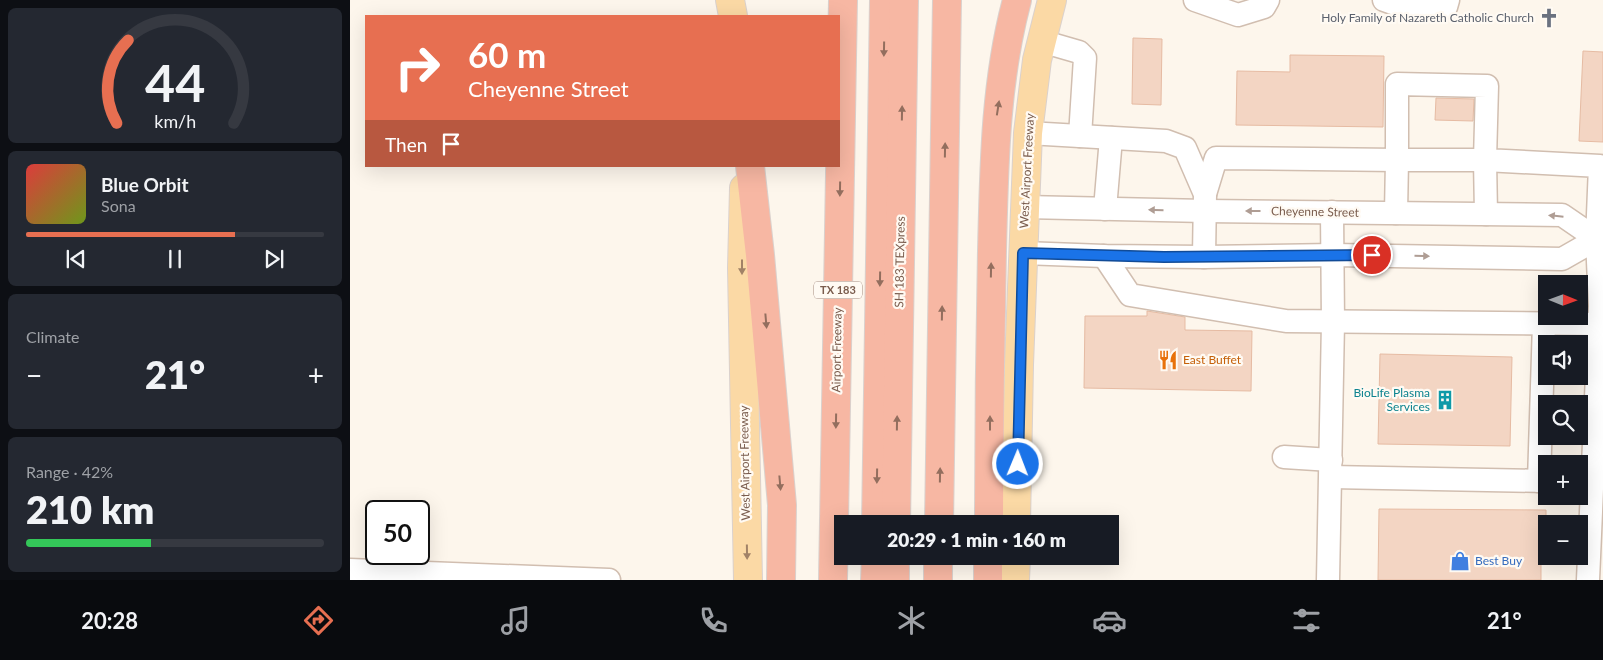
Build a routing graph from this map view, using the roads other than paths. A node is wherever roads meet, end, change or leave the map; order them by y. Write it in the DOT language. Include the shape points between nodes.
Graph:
graph roads {
  1 [pos="730,0"];
  2 [pos="843,0"];
  3 [pos="884,0"];
  4 [pos="904,0"];
  5 [pos="947,0"];
  6 [pos="1017,0"];
  7 [pos="1052,0"];
  8 [pos="1195,0"];
  9 [pos="1268,0"];
  10 [pos="1384,0"];
  11 [pos="1448,0"];
  12 [pos="733,15"];
  13 [pos="1041,40"];
  14 [pos="1028,133"];
  15 [pos="1080,136"];
  16 [pos="1111,138"];
  17 [pos="1398,160"];
  18 [pos="1486,160"];
  19 [pos="744,167"];
  20 [pos="750,167"];
  21 [pos="1205,202"];
  22 [pos="1025,207"];
  23 [pos="1105,208"];
  24 [pos="1332,212"];
  25 [pos="1396,213"];
  26 [pos="1486,214"];
  27 [pos="1600,239"];
  28 [pos="1023,253"];
  29 [pos="1333,254"];
  30 [pos="1104,256"];
  31 [pos="1204,257"];
  32 [pos="1333,322"];
  33 [pos="1538,323"];
  34 [pos="1588,324"];
  35 [pos="1599,324"];
  36 [pos="1544,325"];
  37 [pos="1543,455"];
  38 [pos="1284,457"];
  39 [pos="1588,458"];
  40 [pos="1331,468"];
  41 [pos="1538,481"];
  42 [pos="1586,505"];
  43 [pos="876,515"];
  44 [pos="896,515"];
  45 [pos="939,515"];
  46 [pos="989,515"];
  47 [pos="1016,515"];
  48 [pos="876,565"];
  49 [pos="895,565"];
  50 [pos="938,565"];
  51 [pos="988,565"];
  52 [pos="1016,565"];
  53 [pos="355,573"];
  54 [pos="610,580"];
  55 [pos="748,580"];
  56 [pos="781,580"];
  57 [pos="834,580"];
  58 [pos="875,580"];
  59 [pos="895,580"];
  60 [pos="938,580"];
  61 [pos="988,580"];
  62 [pos="1015,580"];
  63 [pos="1328,580"];
  64 [pos="1588,580"];
  1 -- 12 [label="main road"];
  2 -- 57 [label="highway, Airport Freeway / TX 183, one-way"];
  3 -- 43 [label="highway, SH 183 TEXpress, one-way"];
  44 -- 4 [label="highway, SH 183 TEXpress, one-way"];
  45 -- 5 [label="highway, one-way"];
  46 -- 6 [label="highway, one-way" via="996,120"];
  7 -- 13 [label="main road, West Airport Freeway"];
  8 -- 9 [label="street" via="1238,15 1264,7"];
  10 -- 11 [label="street" via="1412,10 1446,6"];
  13 -- 14 [label="main road, West Airport Freeway"];
  13 -- 15 [label="street" via="1079,52 1085,58"];
  14 -- 15 [label="street"];
  14 -- 22 [label="main road, West Airport Freeway"];
  15 -- 16 [label="street"];
  16 -- 21 [label="street" via="1166,141 1185,148"];
  16 -- 23 [label="street"];
  17 -- 18 [label="street"];
  17 -- 18 [label="street" via="1397,84 1487,86"];
  17 -- 21 [label="street" via="1216,158"];
  17 -- 25 [label="street"];
  18 -- 26 [label="street"];
  18 -- 27 [label="street" via="1600,166"];
  19 -- 55 [label="main road, West Airport Freeway, one-way" via="742,268"];
  20 -- 56 [label="highway, one-way" via="782,505"];
  21 -- 23 [label="street, Cheyenne Street, one-way"];
  24 -- 21 [label="street, Cheyenne Street, one-way"];
  21 -- 31 [label="street"];
  22 -- 23 [label="street, Cheyenne Street"];
  22 -- 28 [label="main road, West Airport Freeway"];
  24 -- 25 [label="street, Cheyenne Street"];
  24 -- 29 [label="street"];
  25 -- 26 [label="street, Cheyenne Street"];
  27 -- 26 [label="street, Cheyenne Street, one-way" via="1562,215"];
  29 -- 27 [label="street, one-way" via="1562,258"];
  27 -- 35 [label="street"];
  28 -- 30 [label="street"];
  28 -- 47 [label="main road, West Airport Freeway"];
  29 -- 31 [label="street"];
  29 -- 32 [label="street"];
  30 -- 31 [label="street"];
  30 -- 32 [label="street" via="1130,295 1286,321"];
  32 -- 33 [label="street"];
  32 -- 40 [label="street"];
  34 -- 35 [label="street"];
  35 -- 39 [label="street"];
  36 -- 37 [label="street"];
  38 -- 40 [label="street"];
  40 -- 41 [label="street"];
  40 -- 63 [label="street"];
  42 -- 64 [label="street"];
  48 -- 58 [label="highway"];
  49 -- 59 [label="highway"];
  50 -- 60 [label="highway"];
  51 -- 61 [label="highway"];
  52 -- 62 [label="main road"];
  53 -- 54 [label="street"];
}
